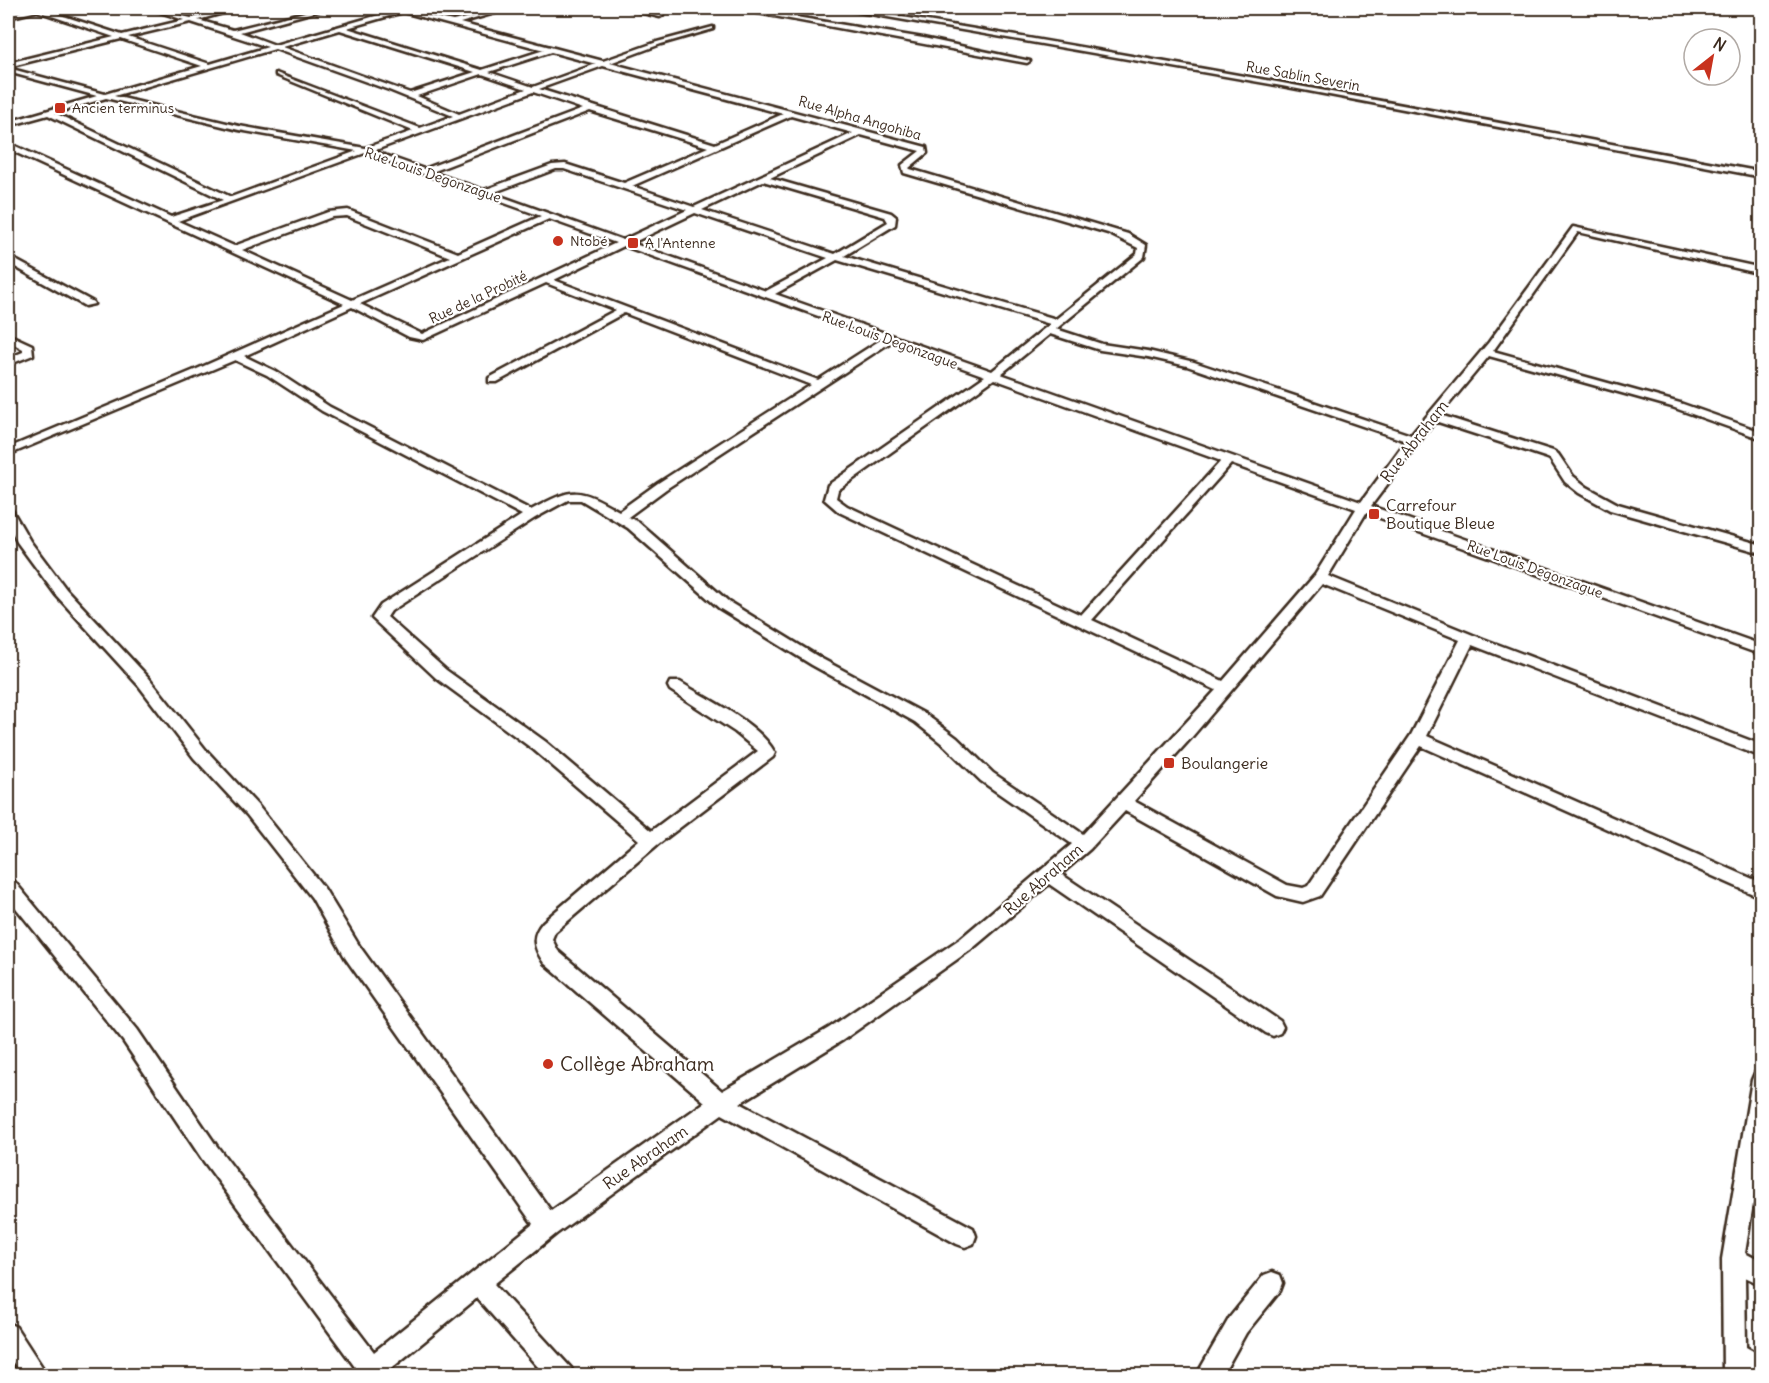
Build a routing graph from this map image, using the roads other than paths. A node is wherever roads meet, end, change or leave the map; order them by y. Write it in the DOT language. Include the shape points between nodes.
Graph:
graph roads {
  1 [pos="45,8"];
  2 [pos="151,8"];
  3 [pos="238,8"];
  4 [pos="326,8"];
  5 [pos="509,8"];
  6 [pos="625,8"];
  7 [pos="734,8"];
  8 [pos="838,8"];
  9 [pos="36,9"];
  10 [pos="399,9"];
  11 [pos="856,9"];
  12 [pos="660,15"];
  13 [pos="8,16"];
  14 [pos="191,19"];
  15 [pos="454,23"];
  16 [pos="339,27"];
  17 [pos="711,28"];
  18 [pos="233,32"];
  19 [pos="121,36"];
  20 [pos="272,46"];
  21 [pos="550,50"];
  22 [pos="1026,61"];
  23 [pos="604,64"];
  24 [pos="8,65"];
  25 [pos="207,66"];
  26 [pos="8,70"];
  27 [pos="482,72"];
  28 [pos="278,74"];
  29 [pos="537,89"];
  30 [pos="409,96"];
  31 [pos="101,97"];
  32 [pos="590,109"];
  33 [pos="50,113"];
  34 [pos="791,113"];
  35 [pos="461,117"];
  36 [pos="8,124"];
  37 [pos="421,131"];
  38 [pos="861,132"];
  39 [pos="8,146"];
  40 [pos="718,147"];
  41 [pos="366,151"];
  42 [pos="424,172"];
  43 [pos="1761,175"];
  44 [pos="763,178"];
  45 [pos="625,186"];
  46 [pos="484,194"];
  47 [pos="231,200"];
  48 [pos="694,209"];
  49 [pos="549,216"];
  50 [pos="169,221"];
  51 [pos="622,243"];
  52 [pos="234,249"];
  53 [pos="458,256"];
  54 [pos="836,256"];
  55 [pos="8,259"];
  56 [pos="1761,271"];
  57 [pos="546,280"];
  58 [pos="765,295"];
  59 [pos="88,304"];
  60 [pos="353,304"];
  61 [pos="623,310"];
  62 [pos="1053,326"];
  63 [pos="8,337"];
  64 [pos="889,339"];
  65 [pos="1486,352"];
  66 [pos="236,356"];
  67 [pos="8,362"];
  68 [pos="992,376"];
  69 [pos="493,380"];
  70 [pos="819,384"];
  71 [pos="1432,416"];
  72 [pos="1761,436"];
  73 [pos="1413,440"];
  74 [pos="8,452"];
  75 [pos="1228,460"];
  76 [pos="1364,508"];
  77 [pos="8,513"];
  78 [pos="531,515"];
  79 [pos="621,516"];
  80 [pos="1761,549"];
  81 [pos="1320,578"];
  82 [pos="1083,622"];
  83 [pos="1468,638"];
  84 [pos="1761,650"];
  85 [pos="675,686"];
  86 [pos="1225,688"];
  87 [pos="1418,738"];
  88 [pos="1761,751"];
  89 [pos="1123,802"];
  90 [pos="651,840"];
  91 [pos="1084,844"];
  92 [pos="1049,875"];
  93 [pos="8,886"];
  94 [pos="1761,891"];
  95 [pos="1273,1027"];
  96 [pos="1761,1080"];
  97 [pos="721,1103"];
  98 [pos="548,1226"];
  99 [pos="965,1236"];
  100 [pos="1732,1259"];
  101 [pos="1761,1274"];
  102 [pos="477,1282"];
  103 [pos="1272,1283"];
  104 [pos="8,1335"];
  105 [pos="1733,1352"];
  106 [pos="1761,1370"];
  107 [pos="367,1372"];
  108 [pos="36,1376"];
  109 [pos="563,1376"];
  110 [pos="1208,1376"];
  111 [pos="1735,1376"];
  1 -- 9 [label="street"];
  2 -- 14 [label="street"];
  3 -- 14 [label="street"];
  4 -- 18 [label="street"];
  5 -- 15 [label="street"];
  6 -- 12 [label="street"];
  7 -- 22 [label="street"];
  8 -- 11 [label="street, Rue Sablin Severin"];
  9 -- 13 [label="street"];
  9 -- 19 [label="street"];
  10 -- 15 [label="street, Rue Alpha Angohiba"];
  10 -- 16 [label="street"];
  11 -- 43 [label="street, Rue Sablin Severin" via="1282,84"];
  14 -- 18 [label="street"];
  14 -- 19 [label="street"];
  15 -- 21 [label="street, Rue Alpha Angohiba"];
  16 -- 20 [label="street"];
  16 -- 27 [label="street"];
  17 -- 23 [label="street"];
  18 -- 20 [label="street"];
  19 -- 24 [label="street"];
  19 -- 25 [label="street"];
  20 -- 25 [label="street"];
  20 -- 30 [label="street"];
  21 -- 23 [label="street, Rue Alpha Angohiba"];
  21 -- 27 [label="street"];
  23 -- 29 [label="street"];
  23 -- 34 [label="street, Rue Alpha Angohiba"];
  25 -- 31 [label="street"];
  26 -- 31 [label="street, Rue Louis Degonzague"];
  27 -- 29 [label="street"];
  27 -- 30 [label="street"];
  28 -- 37 [label="street"];
  29 -- 32 [label="street"];
  29 -- 35 [label="street"];
  30 -- 35 [label="street"];
  31 -- 33 [label="street"];
  31 -- 41 [label="street, Rue Louis Degonzague" via="247,130"];
  32 -- 40 [label="street"];
  32 -- 42 [label="street"];
  33 -- 36 [label="street"];
  33 -- 47 [label="street"];
  34 -- 38 [label="street, Rue Alpha Angohiba"];
  34 -- 40 [label="street"];
  35 -- 37 [label="street"];
  37 -- 41 [label="street"];
  38 -- 44 [label="street, Rue de la Probité"];
  38 -- 62 [label="street, Rue Alpha Angohiba" via="922,148 924,151 905,167 907,171 1118,234 1143,247 1142,255"];
  39 -- 50 [label="street, Rue de la Probité"];
  40 -- 45 [label="street"];
  41 -- 42 [label="street, Rue Louis Degonzague"];
  41 -- 47 [label="street"];
  42 -- 46 [label="street, Rue Louis Degonzague"];
  44 -- 48 [label="street, Rue de la Probité"];
  44 -- 54 [label="street" via="893,219"];
  45 -- 46 [label="street" via="559,167"];
  45 -- 48 [label="street"];
  46 -- 49 [label="street, Rue Louis Degonzague"];
  47 -- 50 [label="street"];
  48 -- 51 [label="street, Rue de la Probité"];
  48 -- 54 [label="street"];
  49 -- 51 [label="street, Rue Louis Degonzague"];
  49 -- 53 [label="street"];
  50 -- 52 [label="street, Rue de la Probité"];
  51 -- 57 [label="street, Rue de la Probité"];
  51 -- 58 [label="street, Rue Louis Degonzague"];
  52 -- 53 [label="street" via="331,214 348,213"];
  52 -- 60 [label="street, Rue de la Probité"];
  53 -- 60 [label="street"];
  54 -- 58 [label="street"];
  54 -- 62 [label="street"];
  55 -- 59 [label="street"];
  56 -- 65 [label="street, Rue Abraham" via="1576,229"];
  57 -- 60 [label="street, Rue de la Probité" via="423,337"];
  57 -- 61 [label="street"];
  58 -- 64 [label="street, Rue Louis Degonzague"];
  60 -- 66 [label="street"];
  61 -- 69 [label="street"];
  61 -- 70 [label="street"];
  62 -- 68 [label="street, Rue Alpha Angohiba"];
  62 -- 73 [label="street" via="1100,347 1190,364"];
  63 -- 67 [label="street" via="28,347 29,353"];
  64 -- 68 [label="street, Rue Louis Degonzague"];
  64 -- 70 [label="street"];
  65 -- 71 [label="street, Rue Abraham"];
  65 -- 72 [label="street" via="1676,405"];
  66 -- 74 [label="street"];
  66 -- 78 [label="street" via="271,373 326,409"];
  68 -- 75 [label="street, Rue Louis Degonzague"];
  68 -- 82 [label="street, Rue Alpha Angohiba" via="832,488 831,499 843,509"];
  70 -- 79 [label="street"];
  71 -- 73 [label="street, Rue Abraham"];
  71 -- 80 [label="street" via="1549,454 1569,479 1614,507"];
  73 -- 76 [label="street, Rue Abraham"];
  75 -- 76 [label="street, Rue Louis Degonzague"];
  75 -- 82 [label="street"];
  76 -- 81 [label="street, Rue Abraham"];
  76 -- 84 [label="street, Rue Louis Degonzague"];
  77 -- 98 [label="street" via="61,592 144,682 318,893 353,953"];
  78 -- 79 [label="street" via="575,495"];
  78 -- 90 [label="street" via="386,609 379,618 441,674 540,746"];
  79 -- 91 [label="street" via="724,605 920,718 987,777"];
  81 -- 83 [label="street"];
  81 -- 86 [label="street, Rue Abraham"];
  82 -- 86 [label="street"];
  83 -- 87 [label="street"];
  83 -- 88 [label="street"];
  85 -- 90 [label="street" via="747,732 767,753"];
  86 -- 89 [label="street, Rue Abraham"];
  87 -- 89 [label="street" via="1314,891 1303,895 1283,891"];
  87 -- 94 [label="street"];
  89 -- 91 [label="street, Rue Abraham"];
  90 -- 97 [label="street" via="549,927 541,944 551,957"];
  91 -- 92 [label="street, Rue Abraham"];
  92 -- 95 [label="street"];
  92 -- 97 [label="street, Rue Abraham" via="967,943 910,983 836,1034"];
  93 -- 107 [label="street" via="130,1035"];
  96 -- 100 [label="street"];
  97 -- 98 [label="street, Rue Abraham"];
  97 -- 99 [label="street"];
  98 -- 102 [label="street, Rue Abraham"];
  100 -- 101 [label="street"];
  100 -- 105 [label="street"];
  102 -- 107 [label="street, Rue Abraham"];
  102 -- 109 [label="street"];
  103 -- 110 [label="street" via="1238,1325"];
  104 -- 108 [label="street"];
  105 -- 106 [label="street"];
  105 -- 111 [label="street"];
}
